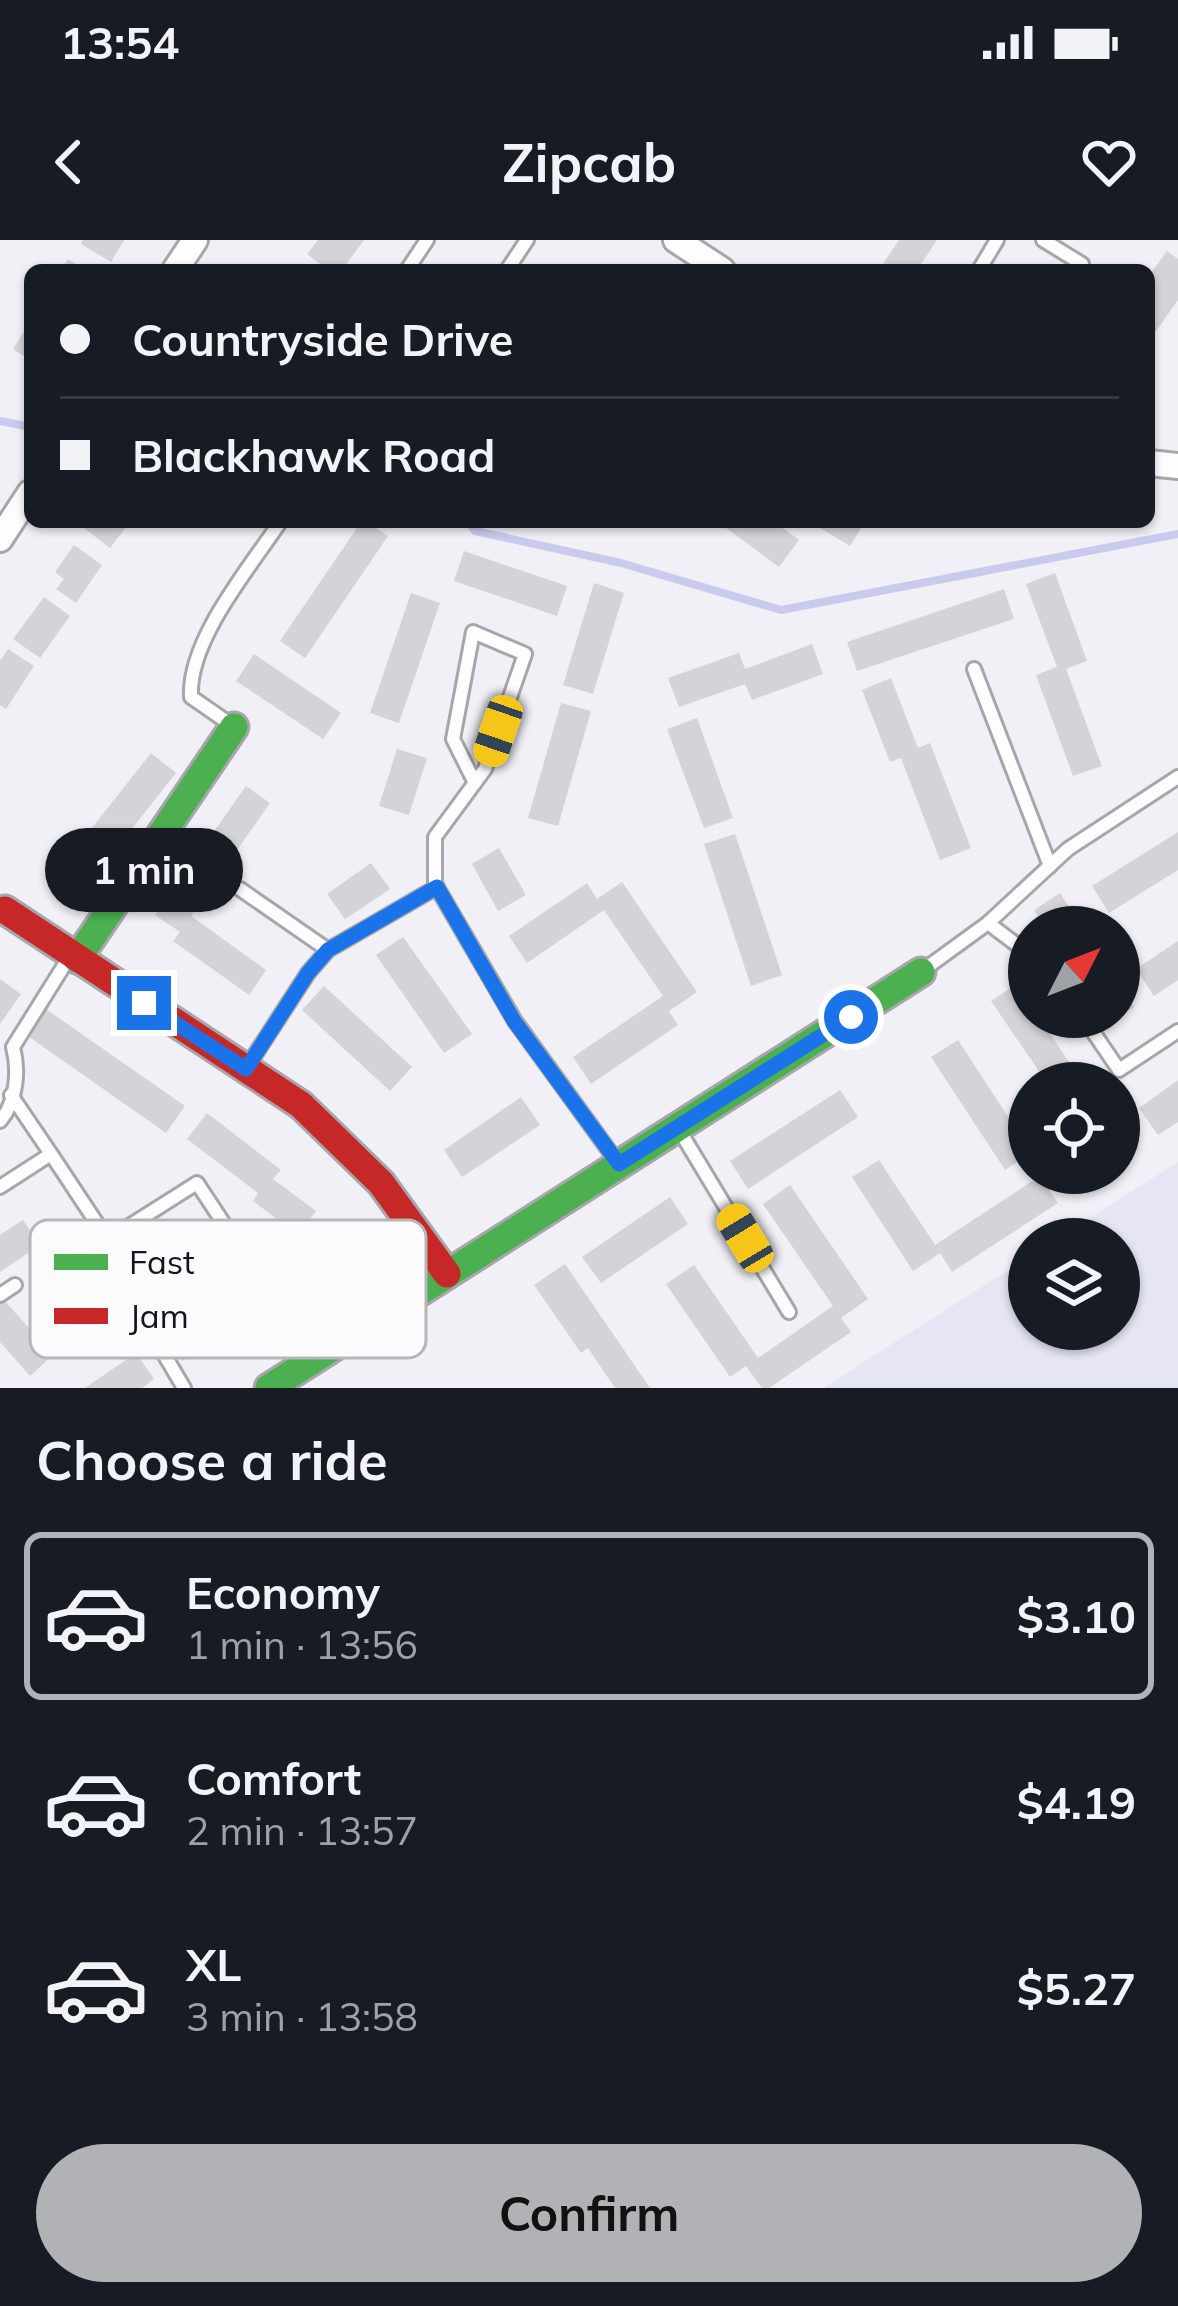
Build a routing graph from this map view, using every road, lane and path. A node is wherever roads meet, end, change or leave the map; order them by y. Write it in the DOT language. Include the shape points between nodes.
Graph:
graph roads {
  1 [pos="1043,240"];
  2 [pos="686,243"];
  3 [pos="714,264"];
  4 [pos="1082,264"];
  5 [pos="24,502"];
  6 [pos="276,528"];
  7 [pos="0,539"];
  8 [pos="974,669"];
  9 [pos="234,727"];
  10 [pos="1178,776"];
  11 [pos="475,783"];
  12 [pos="1050,866"];
  13 [pos="437,887"];
  14 [pos="241,889"];
  15 [pos="5,910"];
  16 [pos="988,923"];
  17 [pos="1008,938"];
  18 [pos="328,950"];
  19 [pos="74,957"];
  20 [pos="921,972"];
  21 [pos="1178,1031"];
  22 [pos="1097,1038"];
  23 [pos="246,1069"];
  24 [pos="11,1095"];
  25 [pos="0,1120"];
  26 [pos="677,1127"];
  27 [pos="51,1154"];
  28 [pos="619,1164"];
  29 [pos="0,1187"];
  30 [pos="94,1220"];
  31 [pos="139,1220"];
  32 [pos="221,1220"];
  33 [pos="411,1220"];
  34 [pos="426,1243"];
  35 [pos="447,1274"];
  36 [pos="15,1285"];
  37 [pos="426,1287"];
  38 [pos="0,1295"];
  39 [pos="789,1312"];
  40 [pos="166,1358"];
  41 [pos="316,1358"];
  42 [pos="184,1388"];
  43 [pos="269,1388"];
  1 -- 4 [label="lane"];
  2 -- 3 [label="street"];
  5 -- 7 [label="street"];
  6 -- 9 [label="lane" via="200,648 190,680 191,697"];
  8 -- 12 [label="lane"];
  9 -- 19 [label="street"];
  10 -- 12 [label="lane"];
  11 -- 11 [label="lane" via="525,654 473,632 453,739"];
  11 -- 13 [label="lane" via="435,837"];
  12 -- 16 [label="lane"];
  13 -- 18 [label="lane"];
  13 -- 28 [label="lane" via="514,1021"];
  14 -- 18 [label="lane"];
  15 -- 19 [label="street"];
  16 -- 17 [label="lane"];
  16 -- 20 [label="lane"];
  18 -- 23 [label="lane"];
  19 -- 23 [label="street"];
  19 -- 24 [label="lane" via="13,1046 19,1070"];
  20 -- 26 [label="street"];
  21 -- 22 [label="lane" via="1119,1070"];
  23 -- 33 [label="street" via="357,1152"];
  24 -- 25 [label="lane"];
  24 -- 27 [label="lane"];
  26 -- 28 [label="street"];
  26 -- 39 [label="lane"];
  27 -- 29 [label="lane"];
  27 -- 30 [label="lane"];
  28 -- 35 [label="street"];
  31 -- 32 [label="lane" via="197,1183"];
  34 -- 35 [label="street"];
  35 -- 37 [label="street"];
  36 -- 38 [label="lane"];
  40 -- 42 [label="lane"];
  41 -- 43 [label="street"];
}
